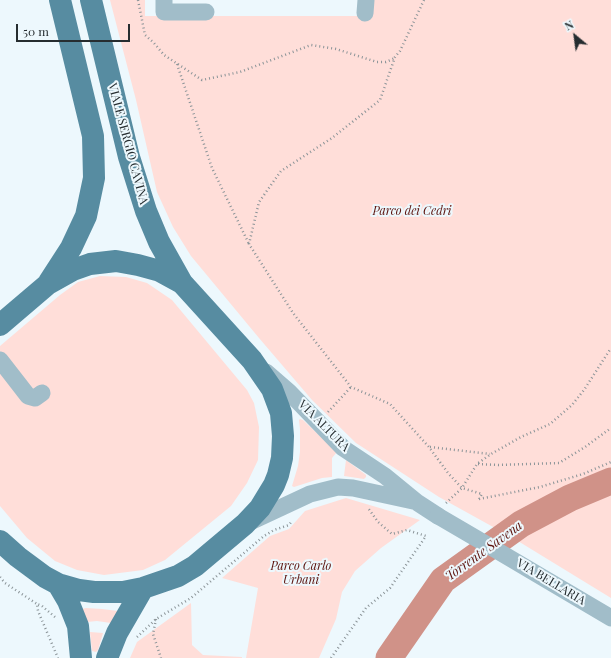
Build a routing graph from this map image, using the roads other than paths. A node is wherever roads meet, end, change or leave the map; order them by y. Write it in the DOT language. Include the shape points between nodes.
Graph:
graph roads {
  1 [pos="60,0"];
  2 [pos="91,0"];
  3 [pos="164,0"];
  4 [pos="206,12"];
  5 [pos="182,283"];
  6 [pos="48,284"];
  7 [pos="0,325"];
  8 [pos="0,360"];
  9 [pos="252,360"];
  10 [pos="42,393"];
  11 [pos="418,502"];
  12 [pos="245,524"];
  13 [pos="0,541"];
  14 [pos="491,547"];
  15 [pos="58,584"];
  16 [pos="143,588"];
  17 [pos="611,618"];
  18 [pos="81,658"];
  19 [pos="107,658"];
  1 -- 6 [label="main road" via="93,136 94,178 86,216 71,248"];
  2 -- 5 [label="main road, VIALE SERGIO CAVINA" via="129,157 144,204 159,242"];
  3 -- 4 [label="street" via="164,12"];
  5 -- 6 [label="main road" via="160,271 116,261 90,264"];
  5 -- 9 [label="main road"];
  6 -- 7 [label="main road"];
  8 -- 10 [label="street" via="28,396 35,398"];
  9 -- 11 [label="street, VIA ALTURA" via="289,392 343,448 386,476"];
  9 -- 12 [label="main road" via="272,389 281,413 282,444 278,475 274,485 260,508"];
  11 -- 12 [label="street, VIA ALTURA" via="338,487 310,494"];
  11 -- 14 [label="street, VIA ALTURA, bridge" via="442,510"];
  12 -- 16 [label="main road" via="195,566 178,576"];
  13 -- 15 [label="main road" via="18,558"];
  14 -- 17 [label="street, VIA BELLARIA"];
  15 -- 16 [label="main road" via="94,592 123,592"];
  15 -- 18 [label="main road" via="78,626"];
  16 -- 19 [label="main road" via="117,633"];
}
